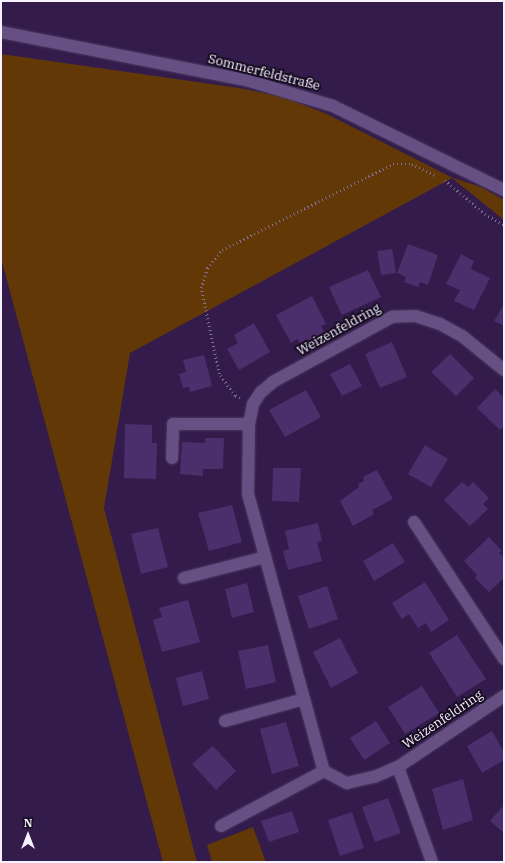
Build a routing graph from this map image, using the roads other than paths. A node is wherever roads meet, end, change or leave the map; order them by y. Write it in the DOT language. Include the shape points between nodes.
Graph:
graph roads {
  1 [pos="1,32"];
  2 [pos="504,190"];
  3 [pos="504,370"];
  4 [pos="249,424"];
  5 [pos="172,458"];
  6 [pos="414,522"];
  7 [pos="265,557"];
  8 [pos="184,578"];
  9 [pos="504,659"];
  10 [pos="504,696"];
  11 [pos="304,699"];
  12 [pos="225,721"];
  13 [pos="398,767"];
  14 [pos="324,771"];
  15 [pos="221,826"];
  16 [pos="432,862"];
  1 -- 2 [label="street, Sommerfeldstraße" via="246,80 333,106"];
  3 -- 4 [label="street, Weizenfeldring" via="462,336 440,324 416,316 397,316 273,382 253,404"];
  4 -- 5 [label="street" via="173,424"];
  4 -- 7 [label="street" via="248,494"];
  6 -- 9 [label="street"];
  7 -- 8 [label="street"];
  7 -- 11 [label="street"];
  10 -- 13 [label="street, Weizenfeldring"];
  11 -- 12 [label="street"];
  11 -- 14 [label="street"];
  13 -- 14 [label="street, Weizenfeldring" via="374,777 347,782 334,778"];
  13 -- 16 [label="street, Weizenfeldring"];
  14 -- 15 [label="street"];
}
